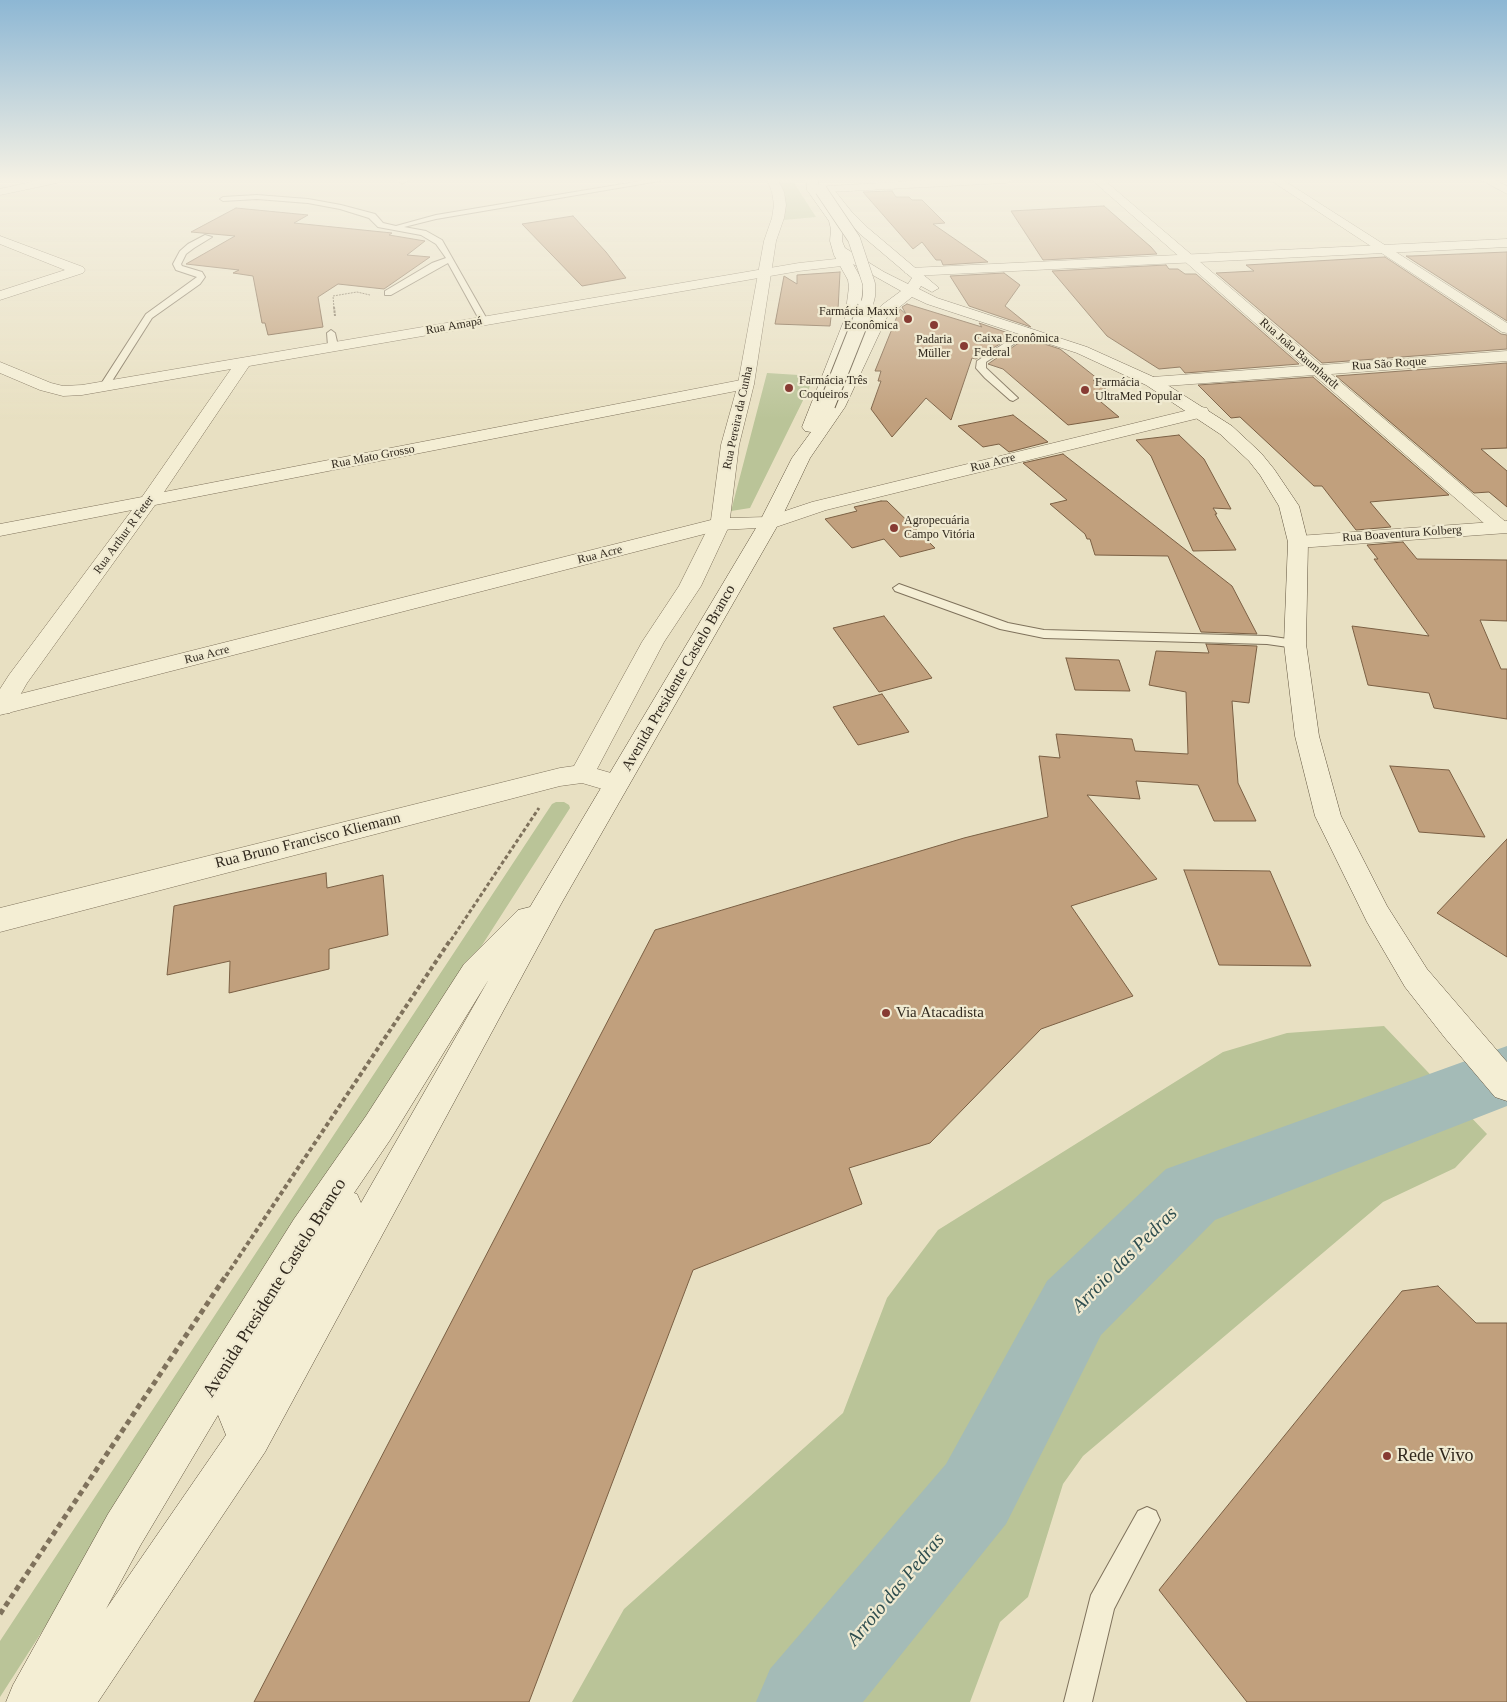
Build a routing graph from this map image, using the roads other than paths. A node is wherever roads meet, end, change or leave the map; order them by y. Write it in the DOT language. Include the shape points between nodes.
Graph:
graph roads {
  1 [pos="51,259"];
  2 [pos="179,259"];
  3 [pos="449,259"];
  4 [pos="450,259"];
  5 [pos="768,259"];
  6 [pos="812,259"];
  7 [pos="844,259"];
  8 [pos="854,259"];
  9 [pos="861,259"];
  10 [pos="890,259"];
  11 [pos="1199,259"];
  12 [pos="1399,259"];
  13 [pos="1189,260"];
  14 [pos="766,273"];
  15 [pos="910,285"];
  16 [pos="856,287"];
  17 [pos="388,293"];
  18 [pos="0,296"];
  19 [pos="986,318"];
  20 [pos="484,321"];
  21 [pos="1507,329"];
  22 [pos="1028,331"];
  23 [pos="1507,356"];
  24 [pos="244,362"];
  25 [pos="0,367"];
  26 [pos="1317,369"];
  27 [pos="1152,382"];
  28 [pos="746,384"];
  29 [pos="104,387"];
  30 [pos="1013,398"];
  31 [pos="1201,412"];
  32 [pos="801,458"];
  33 [pos="149,500"];
  34 [pos="769,523"];
  35 [pos="720,524"];
  36 [pos="1504,527"];
  37 [pos="0,530"];
  38 [pos="1298,542"];
  39 [pos="899,588"];
  40 [pos="1295,644"];
  41 [pos="1,707"];
  42 [pos="571,775"];
  43 [pos="616,784"];
  44 [pos="551,896"];
  45 [pos="0,920"];
  46 [pos="1507,1086"];
  47 [pos="378,1128"];
  48 [pos="250,1437"];
  49 [pos="1147,1520"];
  50 [pos="30,1702"];
  51 [pos="70,1702"];
  52 [pos="1078,1702"];
  1 -- 18 [label="street" via="78,270"];
  2 -- 29 [label="lane" via="179,268 200,277 149,316"];
  3 -- 17 [label="lane"];
  4 -- 20 [label="lane"];
  5 -- 14 [label="street, Rua Pereira da Cunha"];
  6 -- 14 [label="street, Rua Amapá"];
  7 -- 16 [label="street"];
  8 -- 15 [label="street" via="874,272"];
  9 -- 32 [label="street, bridge" via="869,284 869,296 827,405"];
  10 -- 15 [label="street"];
  11 -- 13 [label="street"];
  12 -- 21 [label="street"];
  13 -- 15 [label="street"];
  13 -- 26 [label="street, Rua João Baumhardt"];
  14 -- 20 [label="street, Rua Amapá"];
  14 -- 28 [label="street, Rua Pereira da Cunha"];
  15 -- 16 [label="street" via="864,297"];
  15 -- 19 [label="street" via="936,291"];
  15 -- 19 [label="street" via="932,301"];
  15 -- 32 [label="street, Avenida Presidente Castelo Branco" via="880,316 837,407"];
  16 -- 32 [label="street, Avenida Presidente Castelo Branco" via="852,318 818,404"];
  19 -- 22 [label="street"];
  20 -- 24 [label="street, Rua Amapá" via="332,340"];
  22 -- 27 [label="street" via="1082,350"];
  22 -- 30 [label="lane" via="982,361 981,368"];
  23 -- 26 [label="street, Rua São Roque"];
  24 -- 29 [label="street, Rua Amapá"];
  24 -- 33 [label="street, Rua Arthur R Feter"];
  25 -- 29 [label="street, Rua Amapá" via="46,388 63,391"];
  26 -- 27 [label="street, Rua São Roque"];
  26 -- 36 [label="street, Rua João Baumhardt"];
  27 -- 31 [label="street"];
  28 -- 33 [label="street, Rua Mato Grosso"];
  28 -- 35 [label="street, Rua Pereira da Cunha" via="730,445"];
  31 -- 34 [label="street, Rua Acre" via="819,506"];
  31 -- 38 [label="street" via="1242,445 1268,473 1289,506"];
  32 -- 34 [label="street, Avenida Presidente Castelo Branco"];
  33 -- 37 [label="street, Rua Mato Grosso"];
  33 -- 41 [label="street, Rua Arthur R Feter" via="17,680"];
  34 -- 35 [label="street, Rua Acre"];
  34 -- 43 [label="street, Avenida Presidente Castelo Branco"];
  35 -- 41 [label="street, Rua Acre"];
  35 -- 42 [label="street, Rua Pereira da Cunha" via="690,586"];
  36 -- 38 [label="street, Rua Boaventura Kolberg"];
  38 -- 40 [label="street"];
  39 -- 40 [label="lane" via="1005,626 1044,634 1267,640"];
  40 -- 46 [label="street" via="1307,736 1328,816 1394,944 1416,978"];
  42 -- 43 [label="street"];
  42 -- 45 [label="street, Rua Bruno Francisco Kliemann"];
  43 -- 44 [label="street, Avenida Presidente Castelo Branco"];
  44 -- 47 [label="street, Avenida Presidente Castelo Branco" via="475,973"];
  44 -- 48 [label="street, Avenida Presidente Castelo Branco"];
  47 -- 48 [label="street" via="342,1210 244,1377 238,1414"];
  47 -- 50 [label="street, Avenida Presidente Castelo Branco" via="307,1232 124,1530"];
  48 -- 51 [label="street, Avenida Presidente Castelo Branco"];
  49 -- 52 [label="lane" via="1101,1605"];
}
